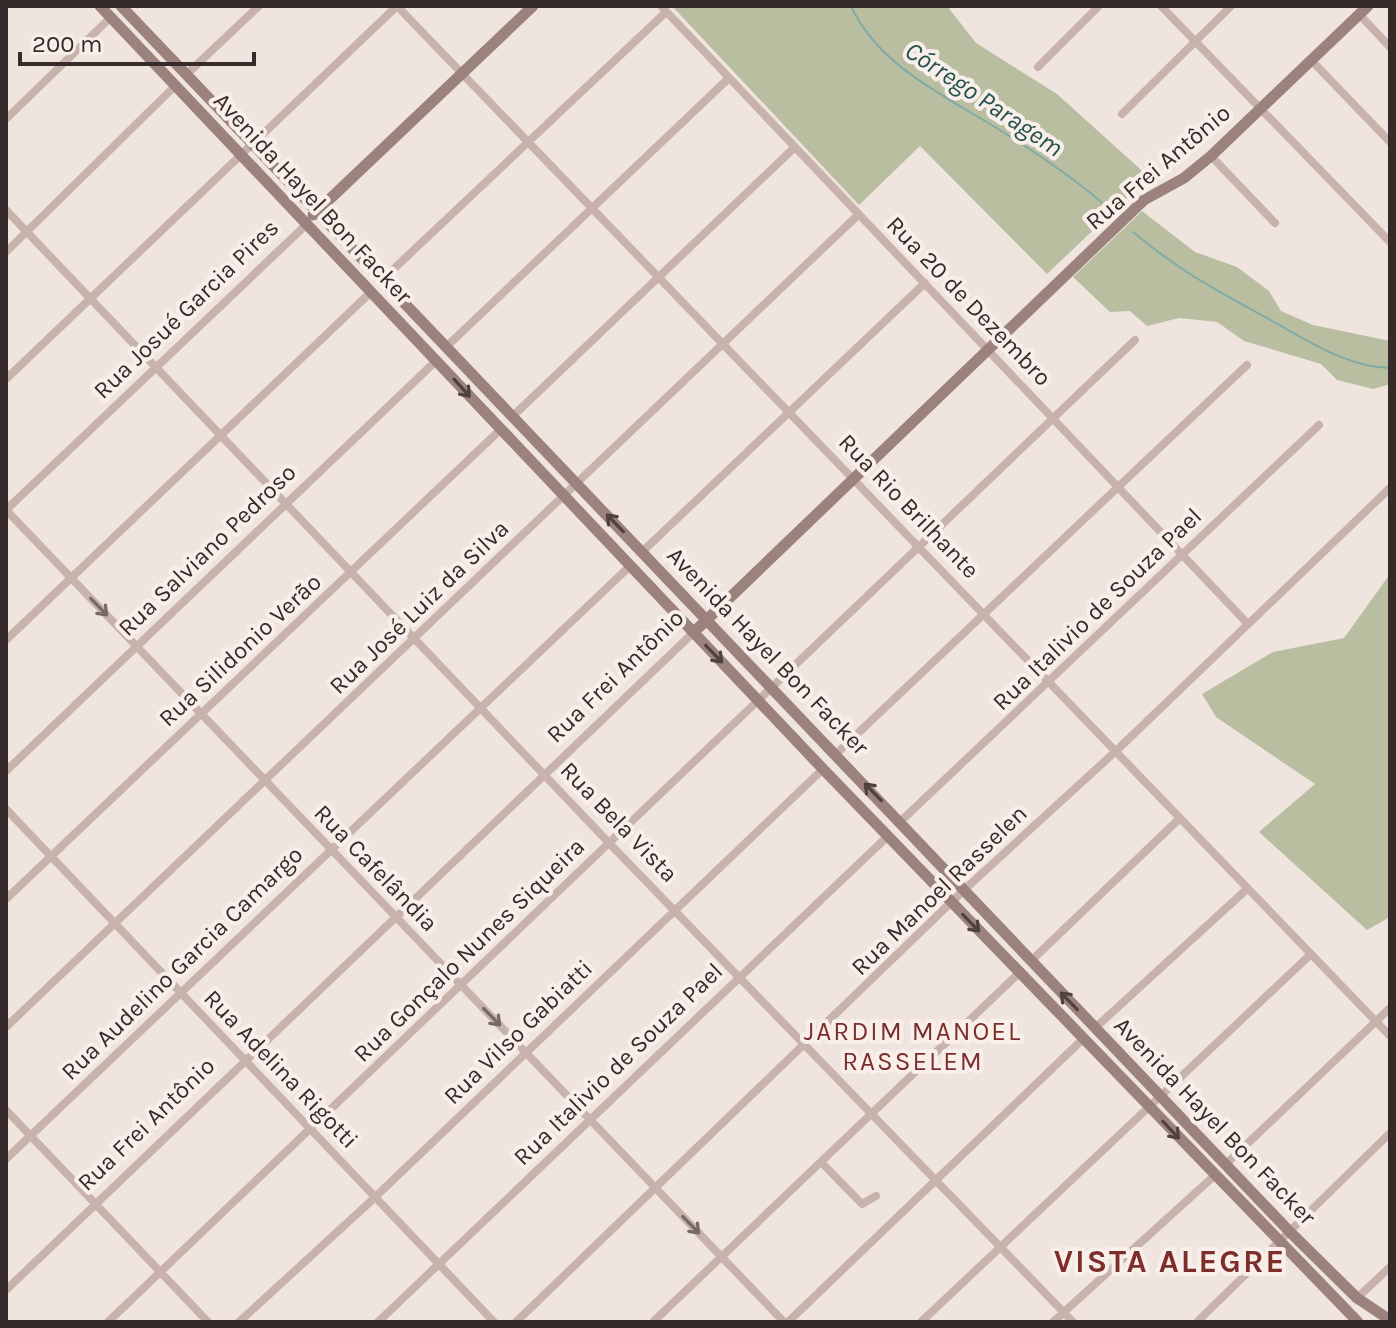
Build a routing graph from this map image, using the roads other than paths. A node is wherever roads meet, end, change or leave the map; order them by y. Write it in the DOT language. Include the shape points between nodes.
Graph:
graph roads {
  1 [pos="100,6"];
  2 [pos="121,6"];
  3 [pos="259,6"];
  4 [pos="397,6"];
  5 [pos="533,6"];
  6 [pos="1099,6"];
  7 [pos="1161,6"];
  8 [pos="1231,6"];
  9 [pos="663,9"];
  10 [pos="1363,10"];
  11 [pos="111,17"];
  12 [pos="1195,41"];
  13 [pos="1390,47"];
  14 [pos="1311,60"];
  15 [pos="1038,67"];
  16 [pos="462,73"];
  17 [pos="187,74"];
  18 [pos="729,78"];
  19 [pos="176,85"];
  20 [pos="1261,109"];
  21 [pos="1122,114"];
  22 [pos="6,119"];
  23 [pos="251,142"];
  24 [pos="529,142"];
  25 [pos="1390,142"];
  26 [pos="795,147"];
  27 [pos="242,154"];
  28 [pos="1211,156"];
  29 [pos="593,209"];
  30 [pos="6,210"];
  31 [pos="316,211"];
  32 [pos="859,214"];
  33 [pos="308,223"];
  34 [pos="1275,223"];
  35 [pos="27,232"];
  36 [pos="1389,241"];
  37 [pos="6,252"];
  38 [pos="658,278"];
  39 [pos="382,280"];
  40 [pos="925,283"];
  41 [pos="371,292"];
  42 [pos="91,298"];
  43 [pos="1135,340"];
  44 [pos="722,346"];
  45 [pos="446,347"];
  46 [pos="988,350"];
  47 [pos="437,360"];
  48 [pos="1247,365"];
  49 [pos="156,367"];
  50 [pos="6,379"];
  51 [pos="789,412"];
  52 [pos="513,416"];
  53 [pos="1052,418"];
  54 [pos="1319,425"];
  55 [pos="500,430"];
  56 [pos="222,437"];
  57 [pos="855,478"];
  58 [pos="576,482"];
  59 [pos="1118,487"];
  60 [pos="1390,488"];
  61 [pos="564,497"];
  62 [pos="286,503"];
  63 [pos="6,510"];
  64 [pos="920,548"];
  65 [pos="642,552"];
  66 [pos="1183,555"];
  67 [pos="630,566"];
  68 [pos="350,573"];
  69 [pos="71,578"];
  70 [pos="985,614"];
  71 [pos="706,618"];
  72 [pos="1248,624"];
  73 [pos="694,632"];
  74 [pos="414,638"];
  75 [pos="6,640"];
  76 [pos="136,645"];
  77 [pos="1050,682"];
  78 [pos="771,686"];
  79 [pos="759,701"];
  80 [pos="480,706"];
  81 [pos="201,714"];
  82 [pos="1116,751"];
  83 [pos="836,754"];
  84 [pos="823,769"];
  85 [pos="6,771"];
  86 [pos="543,774"];
  87 [pos="265,781"];
  88 [pos="6,809"];
  89 [pos="1179,819"];
  90 [pos="901,821"];
  91 [pos="888,836"];
  92 [pos="610,844"];
  93 [pos="331,849"];
  94 [pos="51,856"];
  95 [pos="965,889"];
  96 [pos="1247,889"];
  97 [pos="6,899"];
  98 [pos="953,903"];
  99 [pos="675,908"];
  100 [pos="395,916"];
  101 [pos="115,924"];
  102 [pos="1310,955"];
  103 [pos="1031,961"];
  104 [pos="1019,973"];
  105 [pos="739,975"];
  106 [pos="461,985"];
  107 [pos="180,992"];
  108 [pos="1390,1008"];
  109 [pos="1376,1021"];
  110 [pos="6,1027"];
  111 [pos="1095,1028"];
  112 [pos="1390,1036"];
  113 [pos="1083,1039"];
  114 [pos="806,1045"];
  115 [pos="526,1053"];
  116 [pos="244,1060"];
  117 [pos="1162,1097"];
  118 [pos="1151,1108"];
  119 [pos="6,1110"];
  120 [pos="872,1113"];
  121 [pos="590,1120"];
  122 [pos="310,1129"];
  123 [pos="1390,1133"];
  124 [pos="30,1135"];
  125 [pos="6,1159"];
  126 [pos="821,1162"];
  127 [pos="1225,1165"];
  128 [pos="1214,1176"];
  129 [pos="934,1181"];
  130 [pos="656,1189"];
  131 [pos="876,1196"];
  132 [pos="375,1197"];
  133 [pos="95,1203"];
  134 [pos="1289,1231"];
  135 [pos="1278,1243"];
  136 [pos="1000,1246"];
  137 [pos="722,1257"];
  138 [pos="439,1264"];
  139 [pos="1390,1267"];
  140 [pos="160,1272"];
  141 [pos="6,1290"];
  142 [pos="1357,1298"];
  143 [pos="1063,1312"];
  144 [pos="1390,1320"];
  145 [pos="108,1322"];
  146 [pos="208,1322"];
  147 [pos="239,1322"];
  148 [pos="378,1322"];
  149 [pos="494,1322"];
  150 [pos="516,1322"];
  151 [pos="653,1322"];
  152 [pos="786,1322"];
  153 [pos="921,1322"];
  154 [pos="1053,1322"];
  155 [pos="1073,1322"];
  156 [pos="1197,1322"];
  157 [pos="1358,1322"];
  1 -- 11 [label="main road, Avenida Hayel Bon Facker"];
  2 -- 17 [label="main road, Avenida Hayel Bon Facker"];
  3 -- 17 [label="street"];
  4 -- 16 [label="street, Rua Rio Brilhante"];
  4 -- 23 [label="street"];
  5 -- 16 [label="main road, Rua Josué Garcia Pires"];
  6 -- 15 [label="street"];
  7 -- 12 [label="street"];
  8 -- 12 [label="street"];
  9 -- 18 [label="street, Rua 20 de Dezembro"];
  9 -- 24 [label="street"];
  10 -- 13 [label="street"];
  10 -- 14 [label="main road, Rua Frei Antônio"];
  11 -- 19 [label="main road, Avenida Hayel Bon Facker"];
  11 -- 22 [label="street"];
  12 -- 20 [label="street"];
  12 -- 21 [label="street"];
  14 -- 20 [label="main road, Rua Frei Antônio"];
  14 -- 25 [label="street"];
  16 -- 24 [label="street, Rua Rio Brilhante"];
  16 -- 31 [label="main road, Rua Josué Garcia Pires"];
  17 -- 23 [label="main road, Avenida Hayel Bon Facker"];
  18 -- 26 [label="street, Rua 20 de Dezembro"];
  18 -- 29 [label="street"];
  19 -- 27 [label="main road, Avenida Hayel Bon Facker"];
  19 -- 35 [label="street"];
  20 -- 28 [label="main road, Rua Frei Antônio"];
  20 -- 36 [label="street"];
  23 -- 27 [label="street"];
  23 -- 31 [label="main road, Avenida Hayel Bon Facker"];
  24 -- 29 [label="street, Rua Rio Brilhante"];
  24 -- 39 [label="street"];
  26 -- 32 [label="street, Rua 20 de Dezembro"];
  26 -- 38 [label="street"];
  27 -- 33 [label="main road, Avenida Hayel Bon Facker"];
  27 -- 42 [label="street"];
  28 -- 34 [label="street"];
  28 -- 46 [label="main road, Rua Frei Antônio" via="1135,209"];
  29 -- 38 [label="street, Rua Rio Brilhante"];
  29 -- 45 [label="street"];
  30 -- 35 [label="street, Rua Bela Vista"];
  31 -- 33 [label="main road, Rua Josué Garcia Pires"];
  31 -- 39 [label="main road, Avenida Hayel Bon Facker"];
  32 -- 40 [label="street, Rua 20 de Dezembro"];
  32 -- 44 [label="street, Rua José Luiz da Silva"];
  33 -- 41 [label="main road, Avenida Hayel Bon Facker"];
  33 -- 49 [label="street, Rua Josué Garcia Pires"];
  35 -- 37 [label="street"];
  35 -- 42 [label="street, Rua Bela Vista"];
  38 -- 44 [label="street, Rua Rio Brilhante"];
  38 -- 52 [label="street"];
  39 -- 45 [label="main road, Avenida Hayel Bon Facker"];
  40 -- 46 [label="street, Rua 20 de Dezembro"];
  40 -- 51 [label="street"];
  41 -- 47 [label="main road, Avenida Hayel Bon Facker"];
  41 -- 56 [label="street"];
  42 -- 49 [label="street, Rua Bela Vista"];
  42 -- 50 [label="street"];
  43 -- 53 [label="street, Rua Gonçalo Nunes Siqueira"];
  44 -- 51 [label="street, Rua Rio Brilhante"];
  44 -- 58 [label="street, Rua José Luiz da Silva"];
  45 -- 52 [label="main road, Avenida Hayel Bon Facker"];
  46 -- 53 [label="street, Rua 20 de Dezembro"];
  46 -- 57 [label="main road, Rua Frei Antônio"];
  47 -- 55 [label="main road, Avenida Hayel Bon Facker, one-way"];
  47 -- 62 [label="street, Rua Salviano Pedroso"];
  48 -- 59 [label="street"];
  49 -- 56 [label="street, Rua Bela Vista"];
  49 -- 63 [label="street, Rua Josué Garcia Pires"];
  51 -- 57 [label="street, Rua Rio Brilhante"];
  51 -- 65 [label="street"];
  52 -- 58 [label="main road, Avenida Hayel Bon Facker"];
  53 -- 59 [label="street, Rua 20 de Dezembro"];
  53 -- 64 [label="street, Rua Gonçalo Nunes Siqueira"];
  54 -- 66 [label="street, Rua Italivio de Souza Pael"];
  55 -- 61 [label="main road, Avenida Hayel Bon Facker"];
  55 -- 68 [label="street, Rua Silidonio Verão"];
  56 -- 62 [label="street, Rua Bela Vista"];
  56 -- 69 [label="street"];
  57 -- 64 [label="street, Rua Rio Brilhante"];
  57 -- 71 [label="main road, Rua Frei Antônio"];
  58 -- 61 [label="street, Rua José Luiz da Silva"];
  65 -- 58 [label="main road, Avenida Hayel Bon Facker, one-way"];
  59 -- 66 [label="street, Rua 20 de Dezembro"];
  59 -- 70 [label="street"];
  60 -- 72 [label="street, Rua Manoel Rasselen"];
  61 -- 67 [label="main road, Avenida Hayel Bon Facker"];
  61 -- 74 [label="street, Rua José Luiz da Silva"];
  62 -- 68 [label="street, Rua Bela Vista"];
  62 -- 76 [label="street, Rua Salviano Pedroso"];
  63 -- 69 [label="street, Rua Cafelândia"];
  64 -- 70 [label="street, Rua Rio Brilhante"];
  64 -- 78 [label="street, Rua Gonçalo Nunes Siqueira"];
  65 -- 71 [label="main road, Avenida Hayel Bon Facker"];
  66 -- 72 [label="street, Rua 20 de Dezembro"];
  66 -- 77 [label="street, Rua Italivio de Souza Pael"];
  67 -- 73 [label="main road, Avenida Hayel Bon Facker"];
  67 -- 80 [label="street, Rua Audelino Garcia Camargo"];
  68 -- 74 [label="street, Rua Bela Vista"];
  68 -- 81 [label="street, Rua Silidonio Verão"];
  69 -- 75 [label="street"];
  69 -- 76 [label="street, Rua Cafelândia, one-way"];
  70 -- 77 [label="street, Rua Rio Brilhante"];
  70 -- 83 [label="street"];
  71 -- 73 [label="main road, Rua Frei Antônio"];
  71 -- 78 [label="main road, Avenida Hayel Bon Facker"];
  72 -- 82 [label="street, Rua Manoel Rasselen"];
  73 -- 79 [label="main road, Avenida Hayel Bon Facker, one-way"];
  73 -- 86 [label="street, Rua Frei Antônio"];
  74 -- 80 [label="street, Rua Bela Vista"];
  74 -- 87 [label="street, Rua José Luiz da Silva"];
  76 -- 81 [label="street, Rua Cafelândia"];
  76 -- 85 [label="street, Rua Salviano Pedroso"];
  77 -- 82 [label="street, Rua Rio Brilhante"];
  77 -- 90 [label="street, Rua Italivio de Souza Pael"];
  78 -- 79 [label="street, Rua Gonçalo Nunes Siqueira"];
  78 -- 83 [label="main road, Avenida Hayel Bon Facker"];
  79 -- 84 [label="main road, Avenida Hayel Bon Facker"];
  79 -- 92 [label="street, Rua Gonçalo Nunes Siqueira"];
  80 -- 86 [label="street, Rua Bela Vista"];
  80 -- 93 [label="street, Rua Audelino Garcia Camargo"];
  81 -- 87 [label="street, Rua Cafelândia"];
  81 -- 94 [label="street, Rua Silidonio Verão"];
  82 -- 89 [label="street, Rua Rio Brilhante"];
  82 -- 95 [label="street, Rua Manoel Rasselen"];
  90 -- 83 [label="main road, Avenida Hayel Bon Facker, one-way"];
  84 -- 91 [label="main road, Avenida Hayel Bon Facker"];
  84 -- 99 [label="street, Rua Vilso Gabiatti"];
  86 -- 92 [label="street, Rua Bela Vista"];
  86 -- 100 [label="street, Rua Frei Antônio"];
  87 -- 93 [label="street, Rua Cafelândia"];
  87 -- 101 [label="street, Rua José Luiz da Silva"];
  88 -- 94 [label="street, Rua Adelina Rigotti"];
  89 -- 96 [label="street, Rua Rio Brilhante"];
  89 -- 103 [label="street"];
  90 -- 95 [label="main road, Avenida Hayel Bon Facker"];
  91 -- 98 [label="main road, Avenida Hayel Bon Facker"];
  91 -- 105 [label="street, Rua Italivio de Souza Pael"];
  92 -- 99 [label="street, Rua Bela Vista"];
  92 -- 106 [label="street, Rua Gonçalo Nunes Siqueira"];
  93 -- 100 [label="street, Rua Cafelândia"];
  93 -- 107 [label="street, Rua Audelino Garcia Camargo"];
  94 -- 97 [label="street, Rua Silidonio Verão"];
  94 -- 101 [label="street, Rua Adelina Rigotti"];
  95 -- 98 [label="street, Rua Manoel Rasselen"];
  95 -- 103 [label="main road, Avenida Hayel Bon Facker"];
  96 -- 102 [label="street, Rua Rio Brilhante"];
  96 -- 111 [label="street"];
  98 -- 104 [label="main road, Avenida Hayel Bon Facker, one-way"];
  98 -- 114 [label="street, Rua Manoel Rasselen"];
  99 -- 105 [label="street, Rua Bela Vista"];
  99 -- 115 [label="street, Rua Vilso Gabiatti"];
  100 -- 106 [label="street, Rua Cafelândia"];
  100 -- 116 [label="street, Rua Frei Antônio"];
  101 -- 107 [label="street, Rua Adelina Rigotti"];
  101 -- 110 [label="street, Rua José Luiz da Silva"];
  102 -- 109 [label="street, Rua Rio Brilhante"];
  102 -- 117 [label="street"];
  111 -- 103 [label="main road, Avenida Hayel Bon Facker, one-way"];
  104 -- 113 [label="main road, Avenida Hayel Bon Facker"];
  104 -- 120 [label="street"];
  105 -- 114 [label="street, Rua Bela Vista"];
  105 -- 121 [label="street, Rua Italivio de Souza Pael"];
  106 -- 115 [label="street, Rua Cafelândia, one-way"];
  106 -- 122 [label="street, Rua Gonçalo Nunes Siqueira"];
  107 -- 116 [label="street, Rua Adelina Rigotti"];
  107 -- 124 [label="street, Rua Audelino Garcia Camargo"];
  108 -- 109 [label="street"];
  109 -- 112 [label="street, Rua Rio Brilhante"];
  109 -- 127 [label="street"];
  111 -- 117 [label="main road, Avenida Hayel Bon Facker"];
  113 -- 118 [label="main road, Avenida Hayel Bon Facker"];
  113 -- 129 [label="street"];
  114 -- 120 [label="street, Rua Bela Vista"];
  114 -- 130 [label="street, Rua Manoel Rasselen"];
  115 -- 121 [label="street, Rua Cafelândia"];
  115 -- 132 [label="street, Rua Vilso Gabiatti"];
  116 -- 122 [label="street, Rua Adelina Rigotti"];
  116 -- 133 [label="street, Rua Frei Antônio"];
  117 -- 118 [label="street"];
  117 -- 127 [label="main road, Avenida Hayel Bon Facker"];
  118 -- 128 [label="main road, Avenida Hayel Bon Facker, one-way"];
  118 -- 136 [label="street"];
  119 -- 124 [label="street"];
  120 -- 126 [label="street"];
  120 -- 129 [label="street, Rua Bela Vista"];
  121 -- 130 [label="street, Rua Cafelândia"];
  121 -- 138 [label="street, Rua Italivio de Souza Pael"];
  122 -- 132 [label="street, Rua Adelina Rigotti"];
  122 -- 140 [label="street, Rua Gonçalo Nunes Siqueira"];
  123 -- 134 [label="street"];
  124 -- 125 [label="street, Rua Audelino Garcia Camargo"];
  124 -- 133 [label="street"];
  126 -- 131 [label="street" via="862,1204"];
  126 -- 137 [label="street"];
  127 -- 134 [label="main road, Avenida Hayel Bon Facker"];
  128 -- 135 [label="main road, Avenida Hayel Bon Facker"];
  128 -- 143 [label="street"];
  129 -- 136 [label="street, Rua Bela Vista"];
  129 -- 152 [label="street"];
  130 -- 137 [label="street, Rua Cafelândia, one-way"];
  130 -- 150 [label="street, Rua Manoel Rasselen"];
  132 -- 138 [label="street, Rua Adelina Rigotti"];
  132 -- 147 [label="street, Rua Vilso Gabiatti"];
  133 -- 140 [label="street"];
  133 -- 141 [label="street, Rua Frei Antônio"];
  134 -- 135 [label="street"];
  134 -- 142 [label="main road, Avenida Hayel Bon Facker"];
  135 -- 156 [label="street"];
  135 -- 157 [label="main road, Avenida Hayel Bon Facker"];
  136 -- 143 [label="street, Rua Bela Vista"];
  136 -- 153 [label="street"];
  137 -- 151 [label="street"];
  137 -- 152 [label="street, Rua Cafelândia"];
  138 -- 148 [label="street, Rua Italivio de Souza Pael"];
  138 -- 149 [label="street, Rua Adelina Rigotti"];
  139 -- 142 [label="street"];
  140 -- 145 [label="street, Rua Gonçalo Nunes Siqueira"];
  140 -- 146 [label="street"];
  142 -- 144 [label="main road, Avenida Hayel Bon Facker"];
  143 -- 154 [label="street"];
  143 -- 155 [label="street, Rua Bela Vista"];
}
